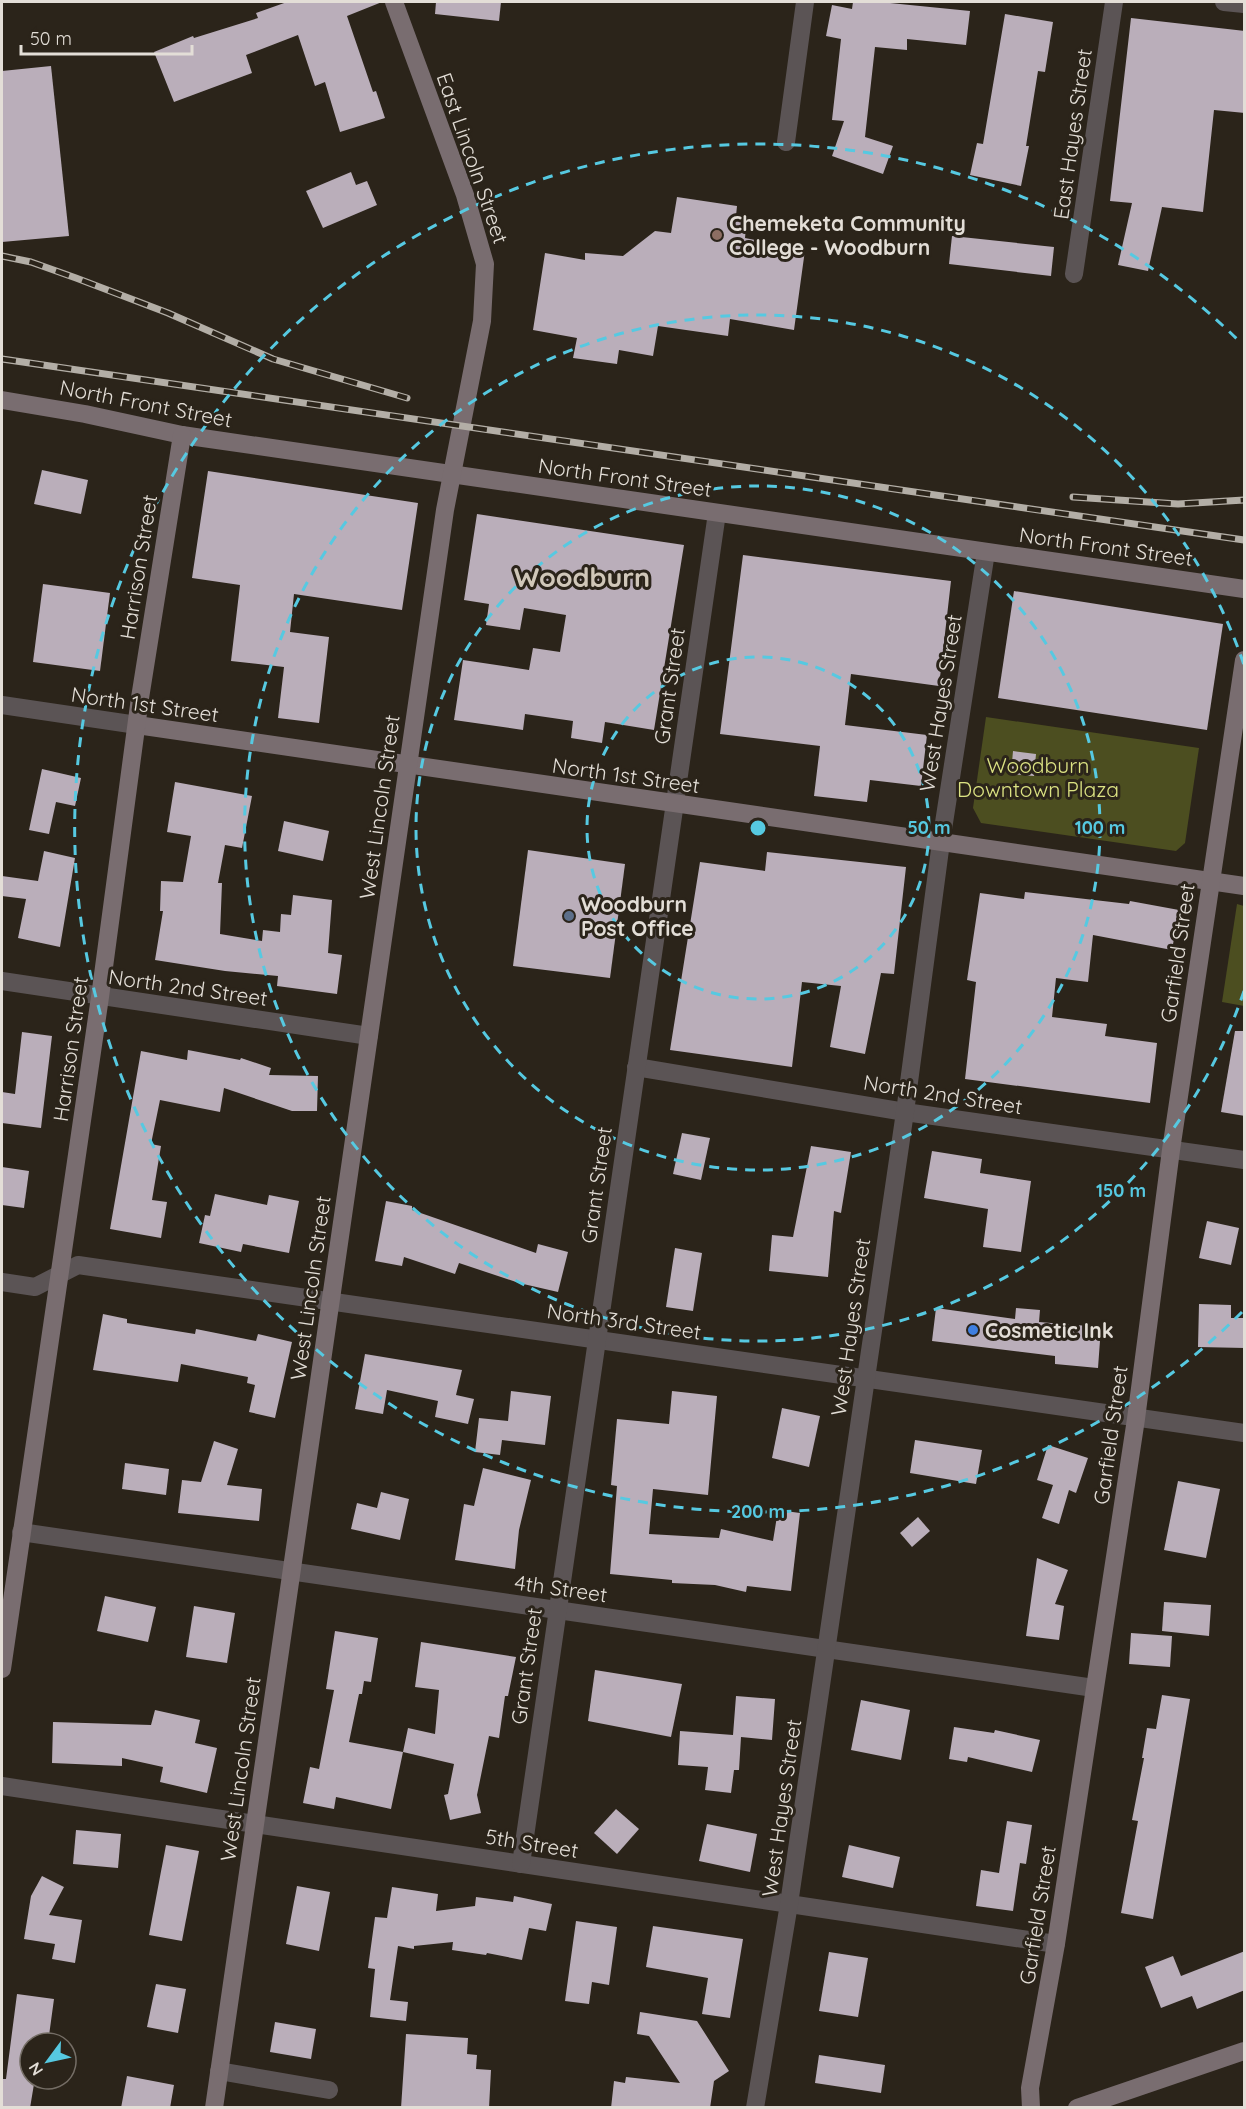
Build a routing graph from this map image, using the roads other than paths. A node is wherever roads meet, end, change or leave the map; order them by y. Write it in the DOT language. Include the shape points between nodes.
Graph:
graph roads {
  1 [pos="394,2"];
  2 [pos="805,2"];
  3 [pos="1114,2"];
  4 [pos="1224,2"];
  5 [pos="1245,4"];
  6 [pos="786,142"];
  7 [pos="1074,274"];
  8 [pos="2,400"];
  9 [pos="182,435"];
  10 [pos="450,475"];
  11 [pos="717,513"];
  12 [pos="986,552"];
  13 [pos="1245,589"];
  14 [pos="1245,660"];
  15 [pos="2,705"];
  16 [pos="137,725"];
  17 [pos="408,765"];
  18 [pos="674,805"];
  19 [pos="941,842"];
  20 [pos="1211,882"];
  21 [pos="1245,886"];
  22 [pos="2,981"];
  23 [pos="100,997"];
  24 [pos="369,1036"];
  25 [pos="636,1067"];
  26 [pos="905,1112"];
  27 [pos="1171,1150"];
  28 [pos="1245,1161"];
  29 [pos="58,1275"];
  30 [pos="2,1282"];
  31 [pos="330,1300"];
  32 [pos="596,1340"];
  33 [pos="865,1378"];
  34 [pos="1136,1419"];
  35 [pos="1245,1433"];
  36 [pos="21,1532"];
  37 [pos="291,1571"];
  38 [pos="557,1610"];
  39 [pos="826,1649"];
  40 [pos="2,1669"];
  41 [pos="1094,1688"];
  42 [pos="2,1786"];
  43 [pos="255,1824"];
  44 [pos="521,1864"];
  45 [pos="789,1904"];
  46 [pos="1056,1944"];
  47 [pos="1245,2051"];
  48 [pos="219,2071"];
  49 [pos="328,2090"];
  50 [pos="214,2108"];
  51 [pos="755,2108"];
  52 [pos="1030,2108"];
  53 [pos="1077,2108"];
  1 -- 10 [label="street, East Lincoln Street" via="486,264 482,321"];
  2 -- 6 [label="street"];
  3 -- 7 [label="street, East Hayes Street"];
  4 -- 5 [label="street"];
  8 -- 9 [label="street, North Front Street"];
  9 -- 10 [label="street, North Front Street"];
  9 -- 16 [label="street, Harrison Street"];
  10 -- 11 [label="street, North Front Street"];
  10 -- 17 [label="street, West Lincoln Street"];
  11 -- 12 [label="street, North Front Street"];
  11 -- 18 [label="street, Grant Street"];
  12 -- 13 [label="street, North Front Street"];
  12 -- 19 [label="street, West Hayes Street"];
  14 -- 20 [label="street, Garfield Street"];
  15 -- 16 [label="street, North 1st Street"];
  16 -- 17 [label="street, North 1st Street"];
  16 -- 23 [label="street, Harrison Street"];
  17 -- 18 [label="street, North 1st Street"];
  17 -- 24 [label="street, West Lincoln Street"];
  18 -- 19 [label="street, North 1st Street"];
  18 -- 25 [label="street, Grant Street"];
  19 -- 20 [label="street, North 1st Street"];
  19 -- 26 [label="street, West Hayes Street"];
  20 -- 21 [label="street, North 1st Street"];
  20 -- 27 [label="street, Garfield Street"];
  22 -- 23 [label="street, North 2nd Street"];
  23 -- 24 [label="street, North 2nd Street"];
  23 -- 29 [label="street, Harrison Street"];
  24 -- 31 [label="street, West Lincoln Street"];
  25 -- 26 [label="street, North 2nd Street"];
  25 -- 32 [label="street, Grant Street"];
  26 -- 27 [label="street, North 2nd Street"];
  26 -- 33 [label="street, West Hayes Street"];
  27 -- 28 [label="street, North 2nd Street"];
  27 -- 34 [label="street, Garfield Street"];
  29 -- 30 [label="street, North 3rd Street" via="35,1287"];
  29 -- 31 [label="street, North 3rd Street" via="78,1265"];
  29 -- 36 [label="street, Harrison Street"];
  31 -- 32 [label="street, North 3rd Street"];
  31 -- 37 [label="street, West Lincoln Street"];
  32 -- 33 [label="street, North 3rd Street"];
  32 -- 38 [label="street, Grant Street"];
  33 -- 34 [label="street, North 3rd Street"];
  33 -- 39 [label="street, West Hayes Street"];
  34 -- 35 [label="street, North 3rd Street"];
  34 -- 41 [label="street, Garfield Street"];
  36 -- 37 [label="street, 4th Street"];
  36 -- 40 [label="street, Harrison Street"];
  37 -- 38 [label="street, 4th Street"];
  37 -- 43 [label="street, West Lincoln Street"];
  38 -- 39 [label="street, 4th Street"];
  38 -- 44 [label="street, Grant Street"];
  39 -- 41 [label="street, 4th Street"];
  39 -- 45 [label="street, West Hayes Street"];
  41 -- 46 [label="street, Garfield Street"];
  42 -- 43 [label="street, 5th Street"];
  43 -- 44 [label="street, 5th Street"];
  43 -- 48 [label="street, West Lincoln Street"];
  44 -- 45 [label="street, 5th Street"];
  45 -- 46 [label="street, 5th Street"];
  45 -- 51 [label="street, West Hayes Street"];
  46 -- 52 [label="street, Garfield Street" via="1031,2080"];
  47 -- 53 [label="street"];
  48 -- 49 [label="street"];
  48 -- 50 [label="street, West Lincoln Street"];
}
